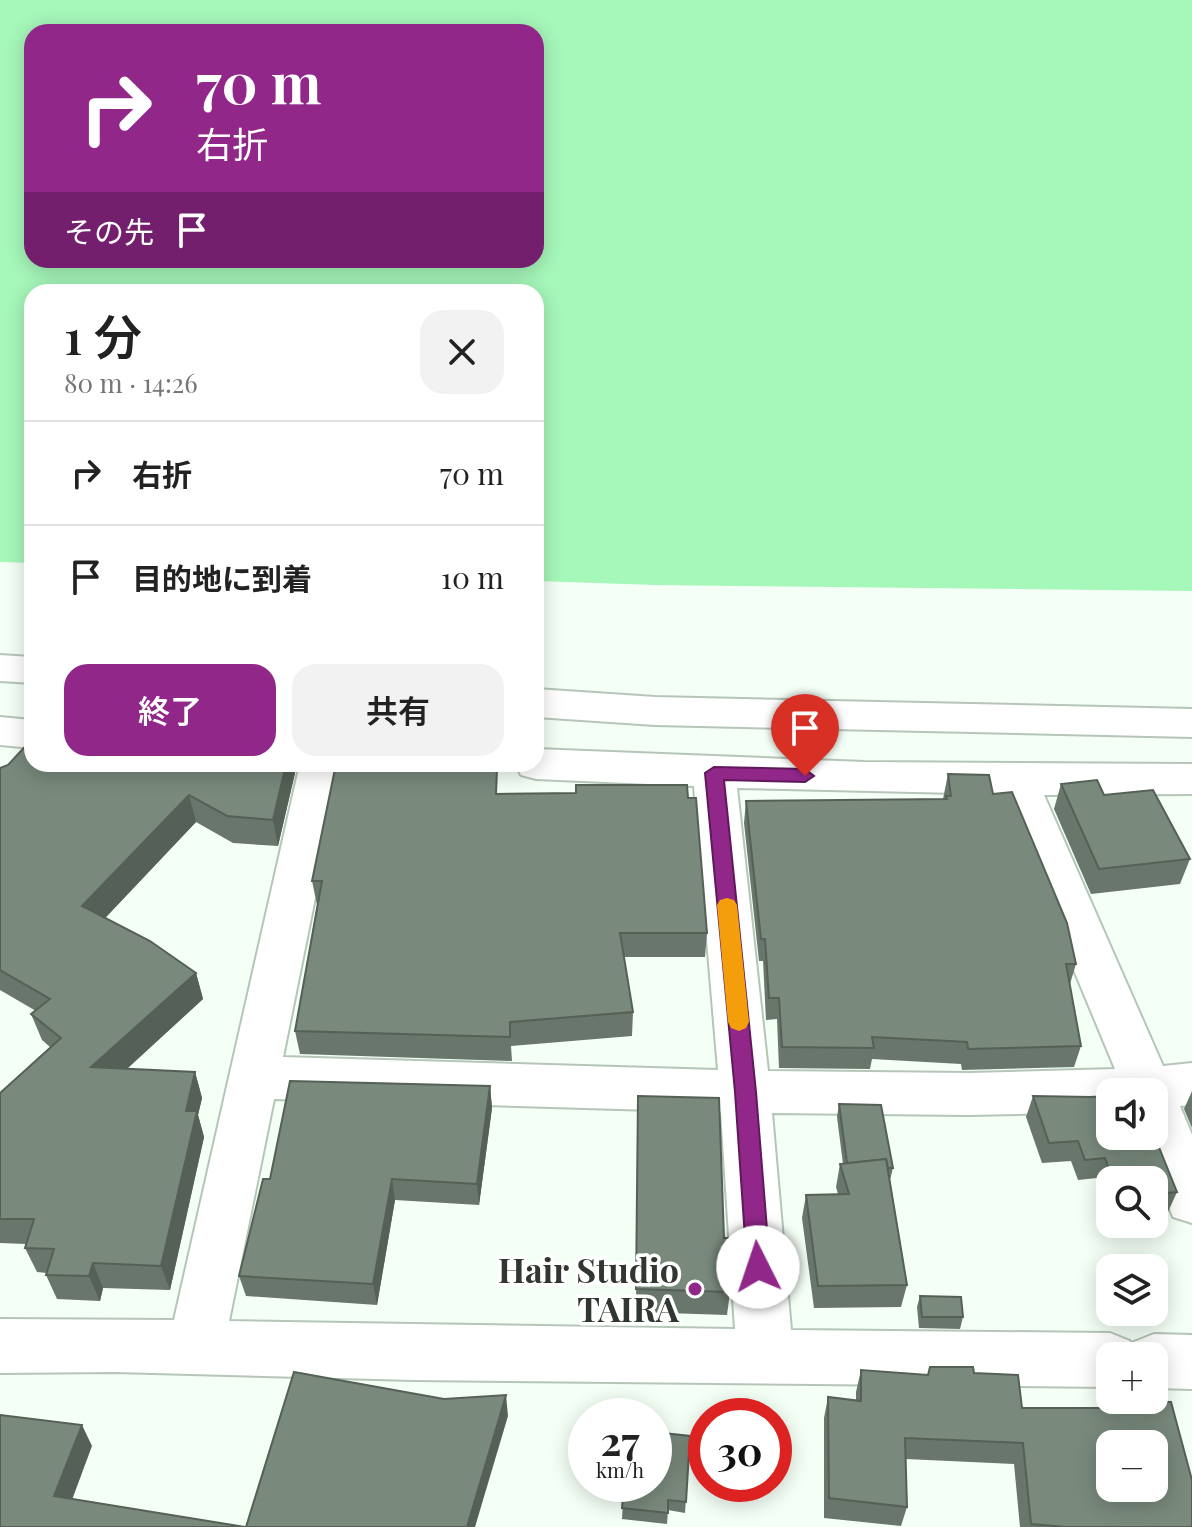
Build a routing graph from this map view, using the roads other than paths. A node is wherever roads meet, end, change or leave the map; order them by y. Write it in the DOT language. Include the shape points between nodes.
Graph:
graph roads {
  1 [pos="0,668"];
  2 [pos="24,670"];
  3 [pos="544,704"];
  4 [pos="1192,723"];
  5 [pos="544,764"];
  6 [pos="319,772"];
  7 [pos="714,773"];
  8 [pos="1192,779"];
  9 [pos="1017,781"];
  10 [pos="254,1077"];
  11 [pos="1155,1078"];
  12 [pos="745,1092"];
  13 [pos="1096,1093"];
  14 [pos="1168,1116"];
  15 [pos="1192,1200"];
  16 [pos="0,1346"];
  17 [pos="196,1346"];
  18 [pos="765,1355"];
  19 [pos="1096,1360"];
  20 [pos="1168,1361"];
  21 [pos="1192,1362"];
  1 -- 2 [label="street"];
  3 -- 4 [label="street" via="655,711"];
  5 -- 7 [label="street"];
  6 -- 10 [label="street"];
  7 -- 9 [label="street"];
  7 -- 12 [label="street"];
  8 -- 9 [label="street"];
  9 -- 11 [label="street"];
  10 -- 12 [label="street"];
  10 -- 17 [label="street"];
  12 -- 13 [label="street"];
  12 -- 18 [label="street"];
  14 -- 15 [label="street"];
  16 -- 17 [label="street"];
  17 -- 18 [label="street"];
  18 -- 19 [label="street"];
  20 -- 21 [label="street"];
}
